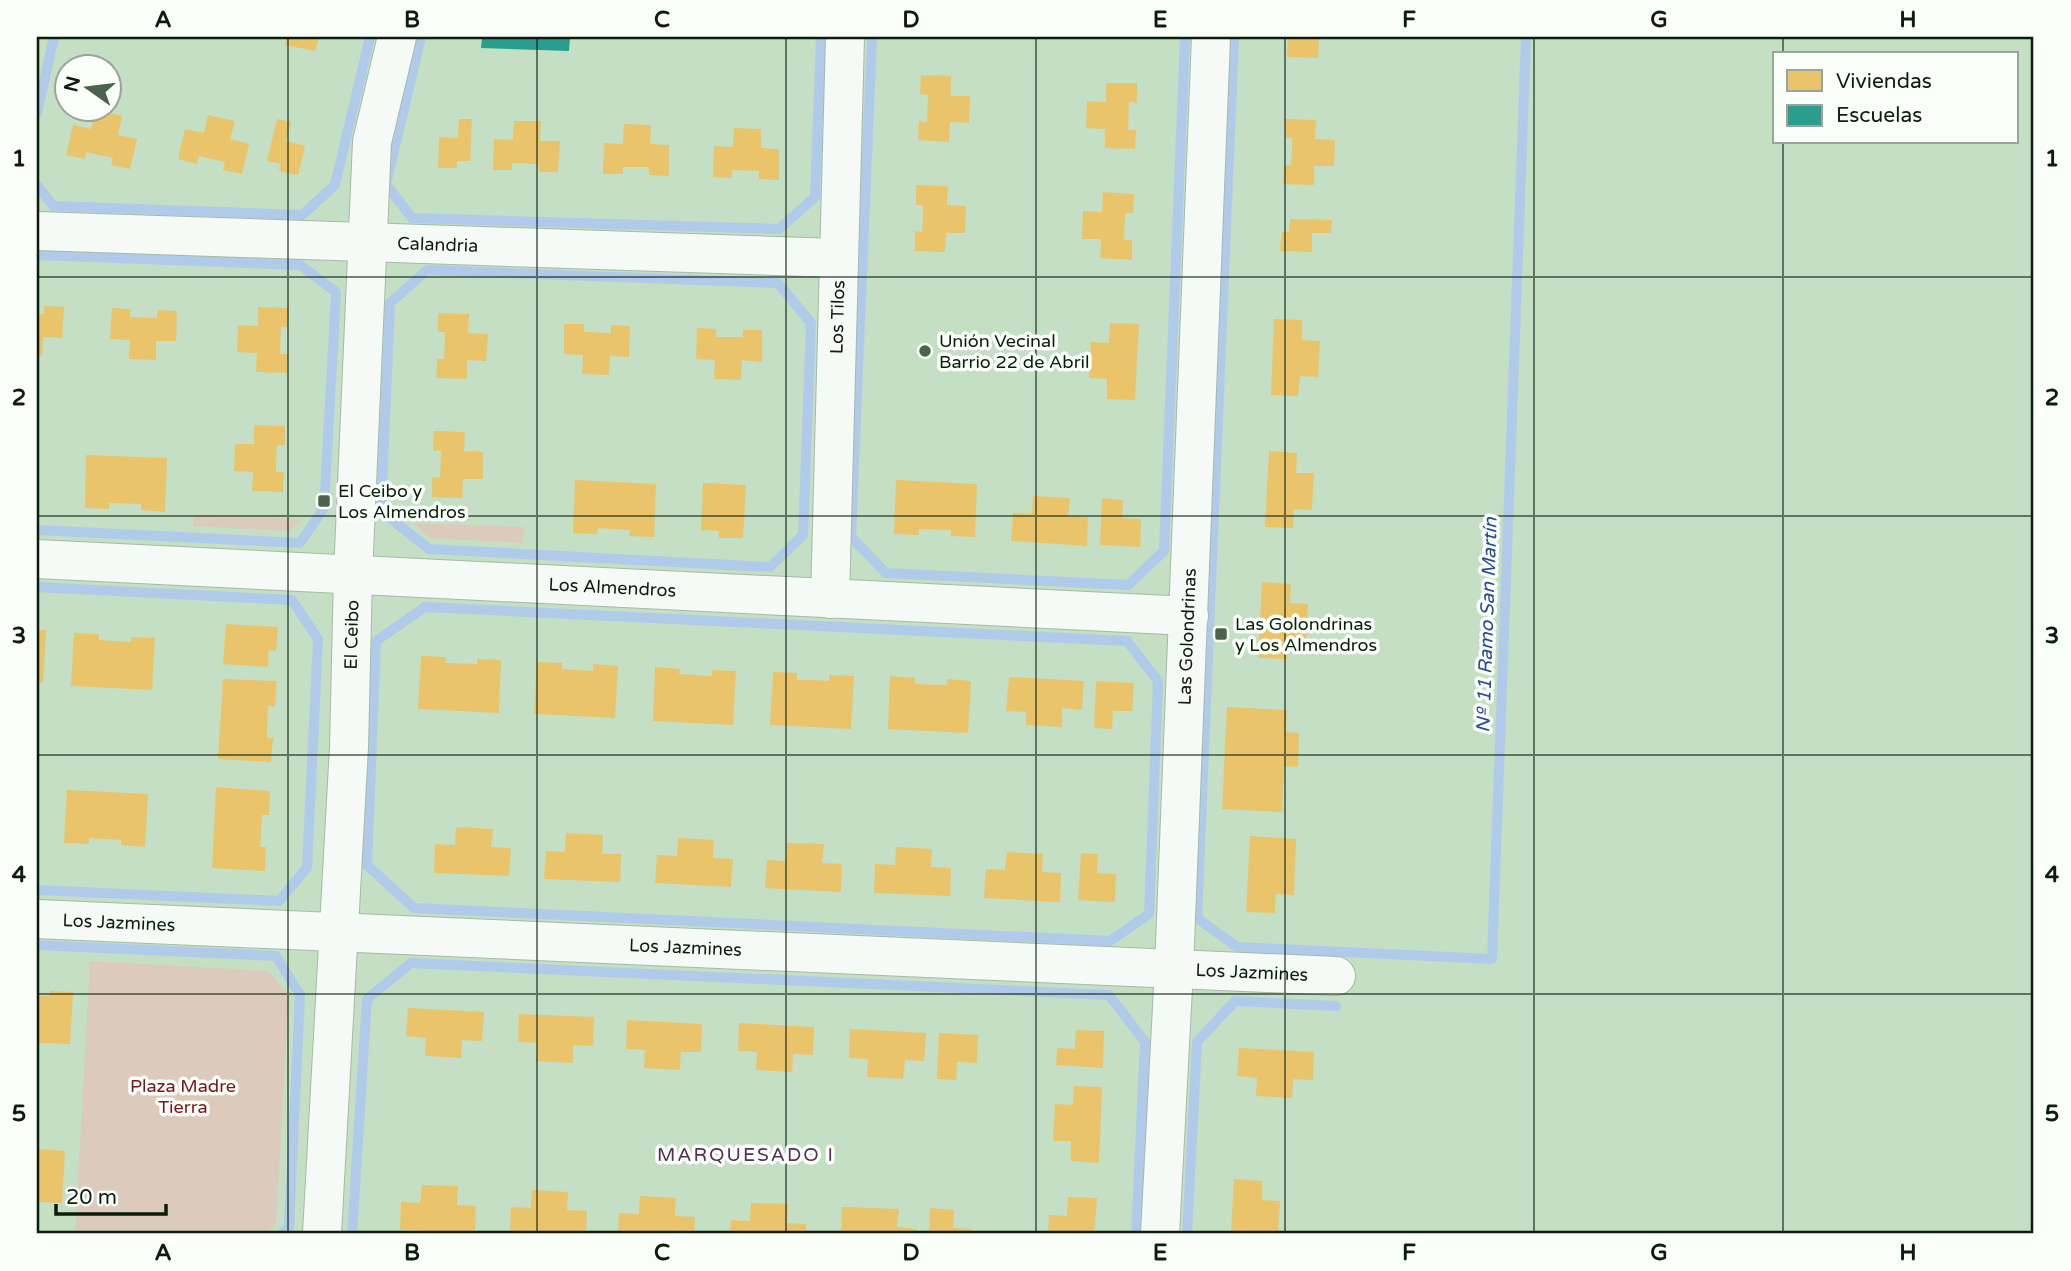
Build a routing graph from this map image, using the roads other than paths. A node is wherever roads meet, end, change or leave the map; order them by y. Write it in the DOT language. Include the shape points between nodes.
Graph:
graph roads {
  1 [pos="397,37"];
  2 [pos="845,37"];
  3 [pos="1211,37"];
  4 [pos="37,231"];
  5 [pos="368,241"];
  6 [pos="838,258"];
  7 [pos="37,559"];
  8 [pos="353,575"];
  9 [pos="830,599"];
  10 [pos="1189,616"];
  11 [pos="37,919"];
  12 [pos="336,933"];
  13 [pos="1174,970"];
  14 [pos="1336,976"];
  15 [pos="322,1234"];
  16 [pos="1160,1234"];
  1 -- 5 [label="street, El Ceibo" via="372,142"];
  2 -- 6 [label="street, Los Tilos"];
  3 -- 10 [label="street, Las Golondrinas"];
  4 -- 5 [label="street, Calandria"];
  5 -- 6 [label="street, Calandria"];
  5 -- 8 [label="street, El Ceibo"];
  6 -- 9 [label="street, Los Tilos"];
  7 -- 8 [label="street, Los Almendros"];
  8 -- 9 [label="street, Los Almendros"];
  8 -- 12 [label="street, El Ceibo" via="349,747"];
  9 -- 10 [label="street, Los Almendros"];
  10 -- 13 [label="street, Las Golondrinas"];
  11 -- 12 [label="street, Los Jazmines"];
  12 -- 13 [label="street, Los Jazmines"];
  12 -- 15 [label="street, El Ceibo"];
  13 -- 14 [label="street, Los Jazmines"];
  13 -- 16 [label="street, Las Golondrinas"];
}
